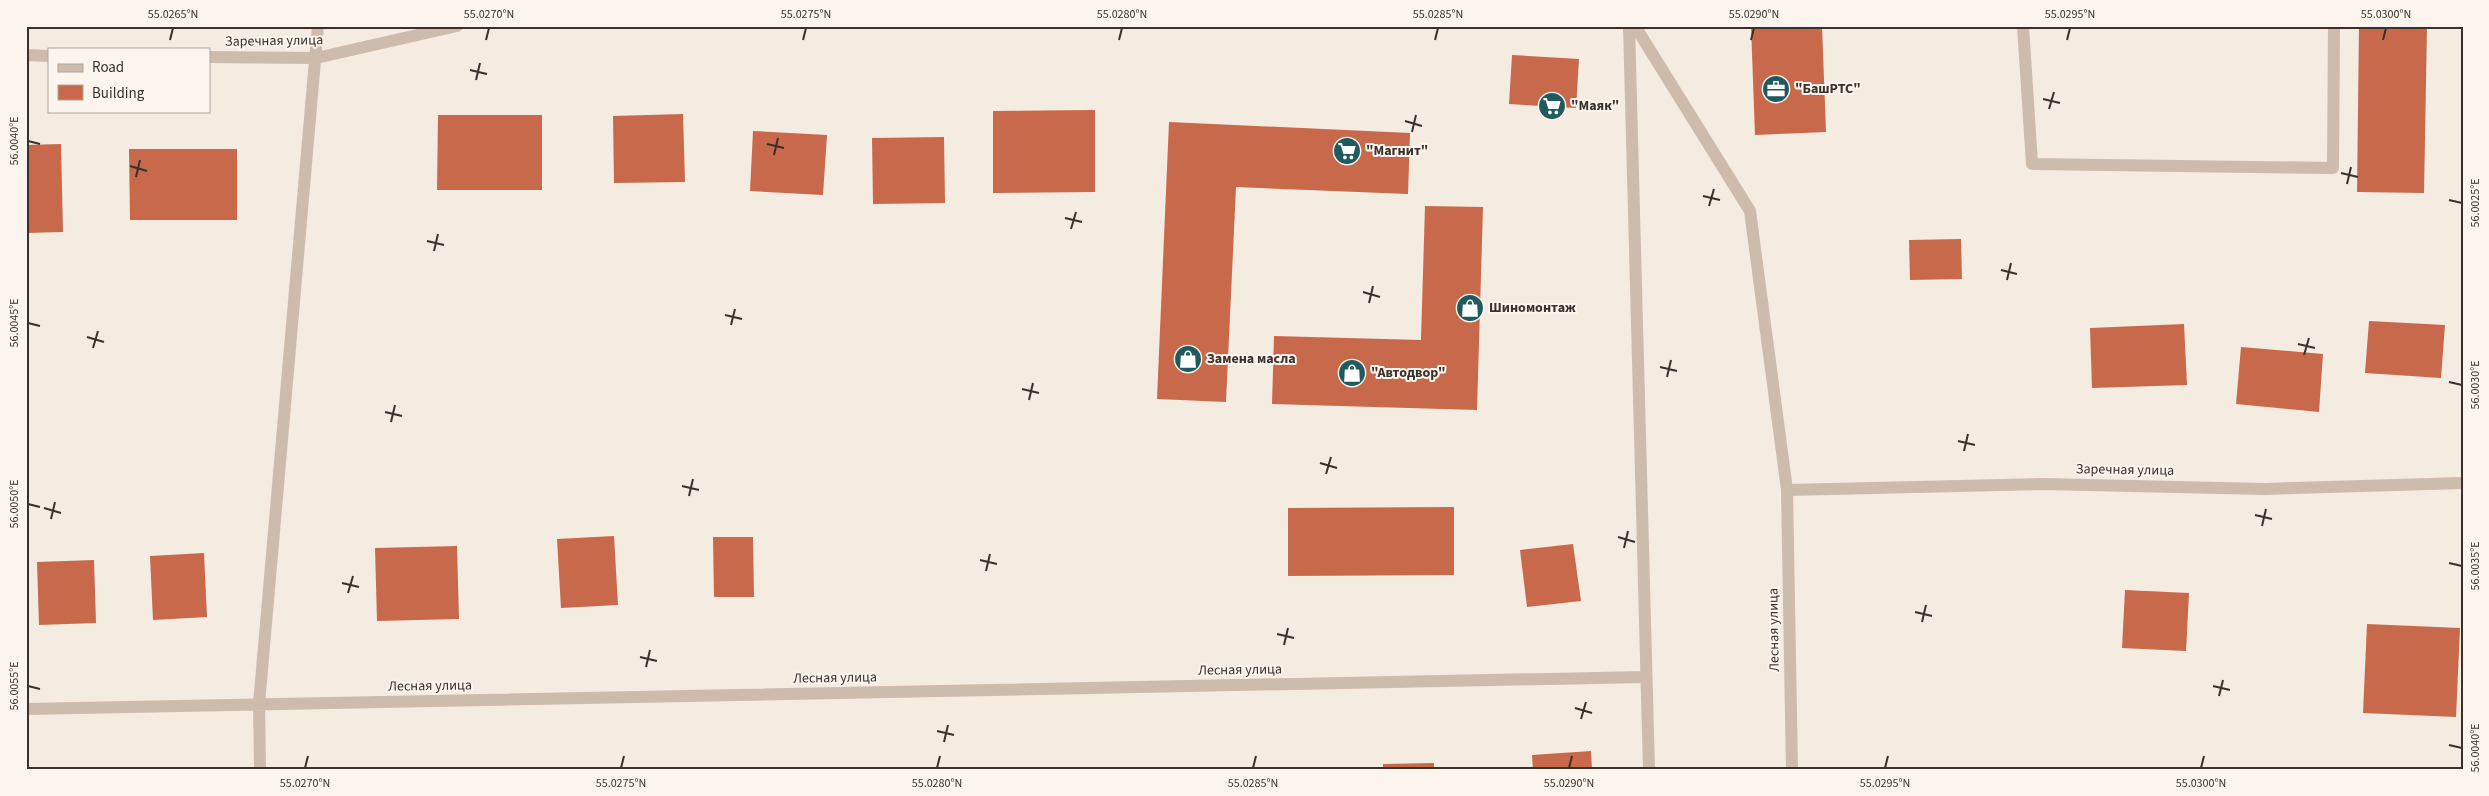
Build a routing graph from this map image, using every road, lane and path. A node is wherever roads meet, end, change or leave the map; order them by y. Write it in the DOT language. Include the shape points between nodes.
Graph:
graph roads {
  1 [pos="318,26"];
  2 [pos="457,26"];
  3 [pos="1629,26"];
  4 [pos="1636,26"];
  5 [pos="2023,26"];
  6 [pos="2334,26"];
  7 [pos="26,55"];
  8 [pos="48,56"];
  9 [pos="210,57"];
  10 [pos="316,58"];
  11 [pos="2463,483"];
  12 [pos="1787,490"];
  13 [pos="1645,676"];
  14 [pos="259,704"];
  15 [pos="26,708"];
  16 [pos="260,770"];
  17 [pos="1649,770"];
  18 [pos="1792,770"];
  1 -- 10 [label="street"];
  2 -- 10 [label="street, Заречная улица"];
  3 -- 13 [label="street"];
  4 -- 12 [label="street, Лесная улица" via="1750,211"];
  5 -- 6 [label="street" via="2032,164 2333,168"];
  7 -- 8 [label="street"];
  9 -- 10 [label="street, Заречная улица"];
  10 -- 14 [label="street"];
  11 -- 12 [label="street, Заречная улица" via="2265,488 2044,484"];
  12 -- 18 [label="street, Лесная улица"];
  13 -- 14 [label="street, Лесная улица"];
  13 -- 17 [label="street"];
  14 -- 15 [label="street, Лесная улица"];
  14 -- 16 [label="street"];
}
